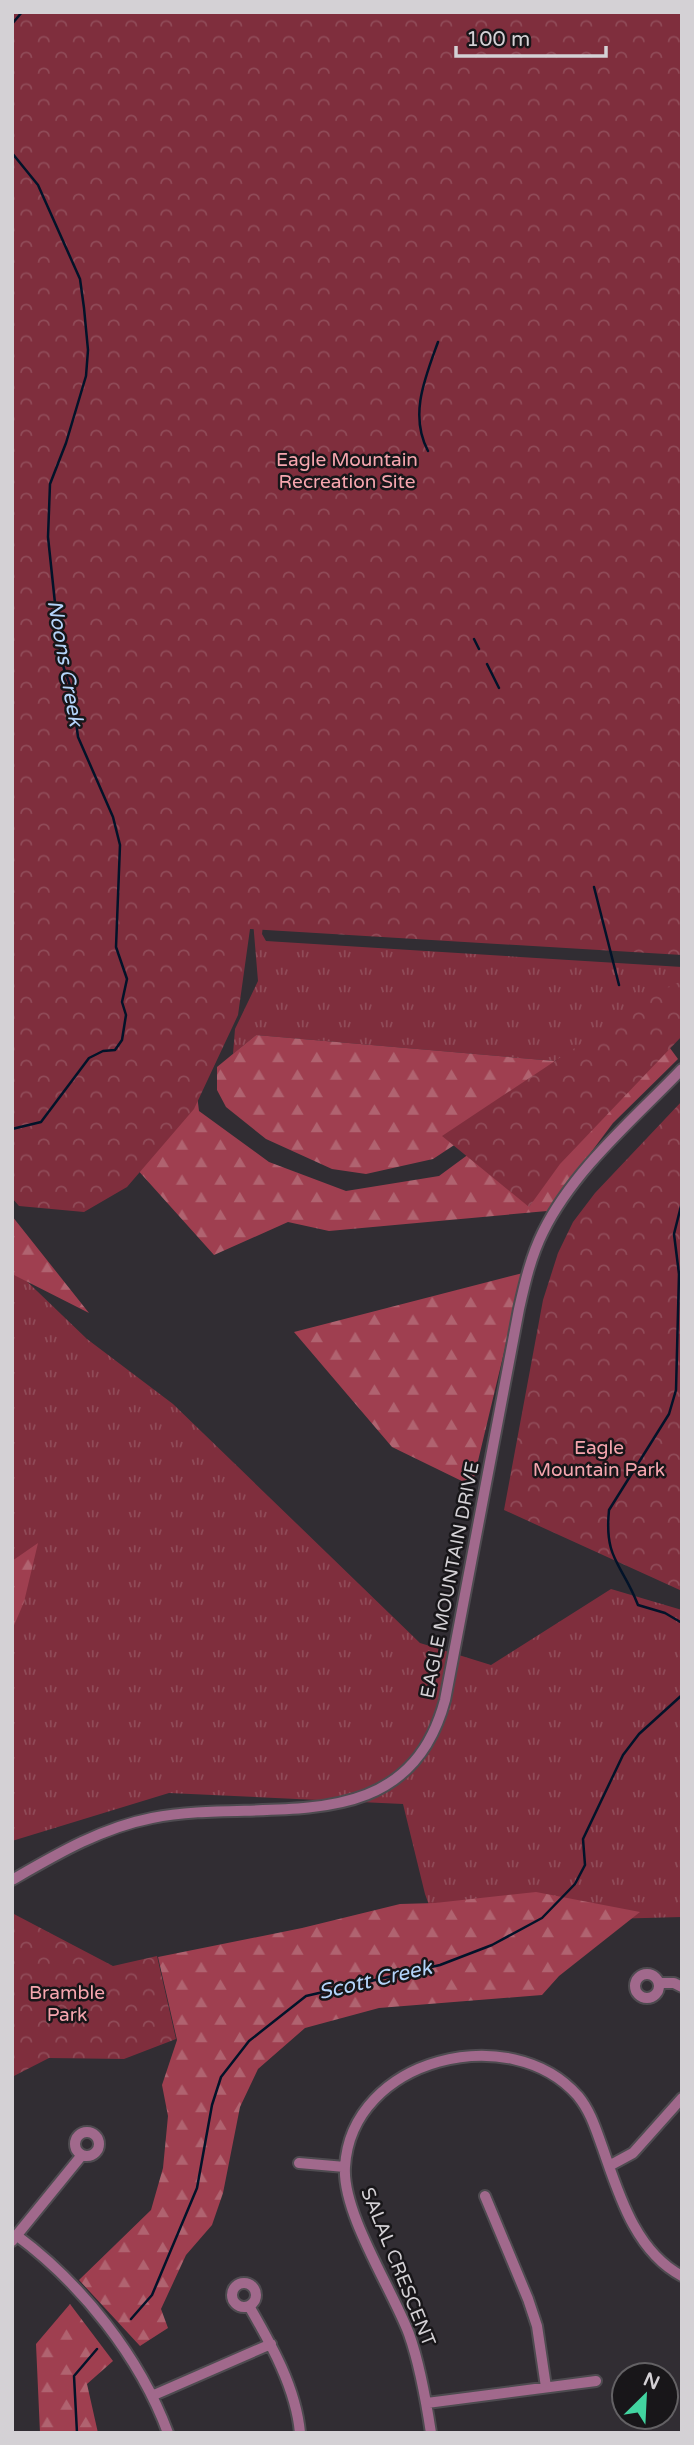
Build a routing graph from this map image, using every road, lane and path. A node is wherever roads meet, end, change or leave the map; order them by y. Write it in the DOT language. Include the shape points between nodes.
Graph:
graph roads {
  1 [pos="682,1069"];
  2 [pos="12,1880"];
  3 [pos="659,1983"];
  4 [pos="682,1987"];
  5 [pos="682,2098"];
  6 [pos="82,2155"];
  7 [pos="299,2163"];
  8 [pos="609,2166"];
  9 [pos="345,2167"];
  10 [pos="485,2196"];
  11 [pos="12,2221"];
  12 [pos="17,2235"];
  13 [pos="682,2276"];
  14 [pos="250,2306"];
  15 [pos="271,2344"];
  16 [pos="596,2381"];
  17 [pos="547,2387"];
  18 [pos="154,2395"];
  19 [pos="427,2403"];
  20 [pos="168,2433"];
  21 [pos="300,2433"];
  22 [pos="431,2433"];
  1 -- 2 [label="street, EAGLE MOUNTAIN DRIVE" via="570,1188 547,1223 531,1261 445,1700 434,1731 417,1758 388,1784 357,1800 309,1808 197,1812 146,1819 85,1840"];
  3 -- 4 [label="street"];
  5 -- 8 [label="street" via="633,2153"];
  6 -- 12 [label="street"];
  7 -- 9 [label="street"];
  8 -- 9 [label="street, SALAL CRESCENT" via="589,2113 570,2088 536,2065 490,2054 429,2065 387,2087 361,2117"];
  8 -- 13 [label="street, SALAL CRESCENT" via="644,2243 657,2259"];
  9 -- 19 [label="street, SALAL CRESCENT" via="350,2200 409,2336"];
  10 -- 17 [label="street" via="533,2312"];
  11 -- 12 [label="street"];
  12 -- 18 [label="street" via="106,2324 132,2356"];
  14 -- 15 [label="street"];
  15 -- 18 [label="street"];
  15 -- 21 [label="street" via="298,2415"];
  16 -- 17 [label="street"];
  17 -- 19 [label="street"];
  18 -- 20 [label="street"];
  19 -- 22 [label="street, SALAL CRESCENT"];
}
